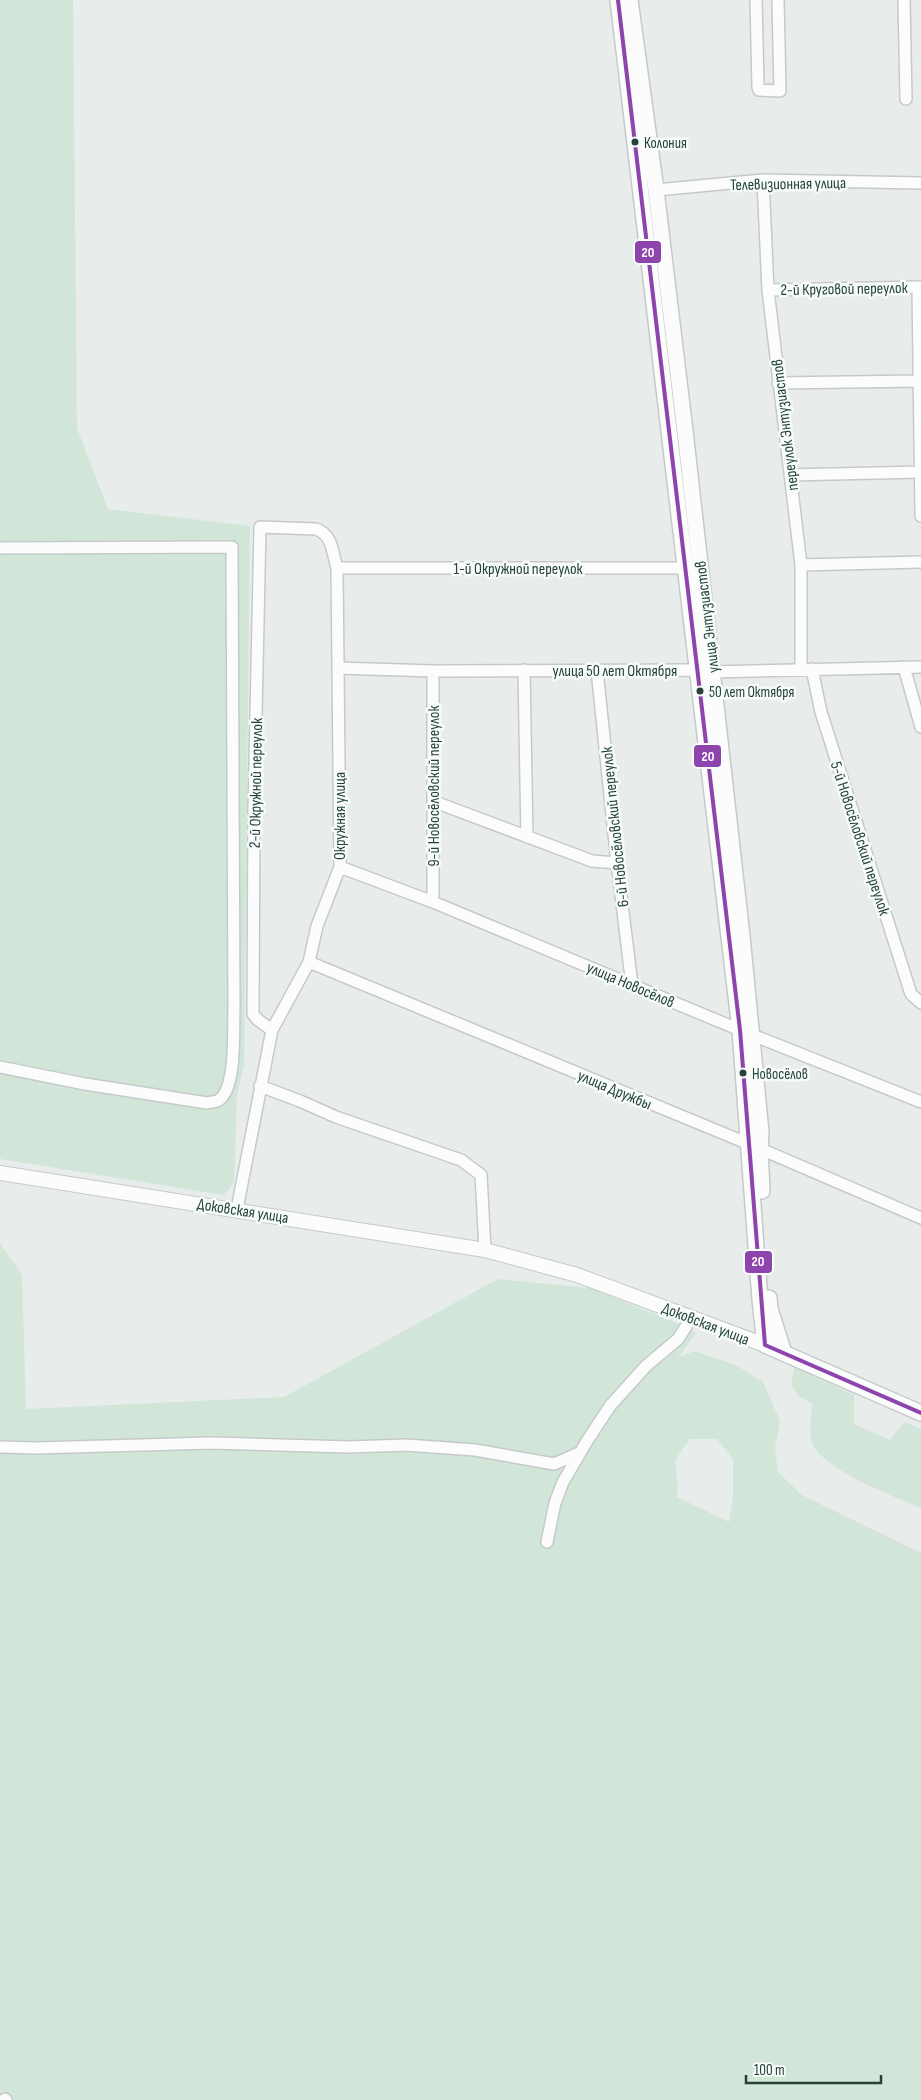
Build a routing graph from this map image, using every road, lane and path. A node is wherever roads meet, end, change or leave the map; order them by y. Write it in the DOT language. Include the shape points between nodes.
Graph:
graph roads {
  1 [pos="618,0"];
  2 [pos="630,0"];
  3 [pos="756,0"];
  4 [pos="778,0"];
  5 [pos="904,0"];
  6 [pos="906,99"];
  7 [pos="764,180"];
  8 [pos="921,183"];
  9 [pos="656,190"];
  10 [pos="919,287"];
  11 [pos="768,290"];
  12 [pos="918,381"];
  13 [pos="778,383"];
  14 [pos="920,472"];
  15 [pos="790,475"];
  16 [pos="921,516"];
  17 [pos="260,527"];
  18 [pos="0,548"];
  19 [pos="921,562"];
  20 [pos="801,566"];
  21 [pos="337,568"];
  22 [pos="692,568"];
  23 [pos="904,667"];
  24 [pos="921,667"];
  25 [pos="338,668"];
  26 [pos="807,669"];
  27 [pos="524,670"];
  28 [pos="597,670"];
  29 [pos="433,671"];
  30 [pos="705,671"];
  31 [pos="921,727"];
  32 [pos="434,802"];
  33 [pos="526,837"];
  34 [pos="617,863"];
  35 [pos="340,867"];
  36 [pos="433,902"];
  37 [pos="309,962"];
  38 [pos="632,985"];
  39 [pos="921,1003"];
  40 [pos="272,1030"];
  41 [pos="746,1033"];
  42 [pos="0,1067"];
  43 [pos="260,1086"];
  44 [pos="921,1102"];
  45 [pos="754,1147"];
  46 [pos="0,1174"];
  47 [pos="237,1209"];
  48 [pos="921,1218"];
  49 [pos="485,1250"];
  50 [pos="692,1317"];
  51 [pos="765,1345"];
  52 [pos="784,1353"];
  53 [pos="921,1413"];
  54 [pos="0,1447"];
  55 [pos="579,1453"];
  56 [pos="547,1542"];
  1 -- 22 [label="main road, улица Энтузиастов"];
  2 -- 9 [label="main road, улица Энтузиастов"];
  3 -- 4 [label="street" via="758,88 780,91"];
  5 -- 6 [label="street"];
  7 -- 8 [label="street, Телевизионная улица"];
  7 -- 9 [label="street, Телевизионная улица"];
  7 -- 11 [label="street, переулок Энтузиастов"];
  9 -- 22 [label="main road, улица Энтузиастов"];
  10 -- 11 [label="street, 2-й Круговой переулок"];
  10 -- 12 [label="street"];
  11 -- 13 [label="street, переулок Энтузиастов"];
  12 -- 13 [label="street"];
  12 -- 14 [label="street"];
  13 -- 15 [label="street, переулок Энтузиастов"];
  14 -- 15 [label="street"];
  14 -- 16 [label="street"];
  15 -- 20 [label="street, переулок Энтузиастов"];
  17 -- 21 [label="street, Окружная улица" via="324,532 329,538"];
  17 -- 40 [label="street, 2-й Окружной переулок" via="253,1014"];
  18 -- 42 [label="street" via="232,547 234,990 230,1078 219,1100 192,1102"];
  19 -- 20 [label="street"];
  20 -- 26 [label="street, переулок Энтузиастов"];
  21 -- 22 [label="street, 1-й Окружной переулок"];
  21 -- 25 [label="street, Окружная улица"];
  22 -- 30 [label="main road, улица Энтузиастов"];
  23 -- 24 [label="street, улица 50 лет Октября"];
  23 -- 26 [label="street, улица 50 лет Октября"];
  23 -- 31 [label="street"];
  25 -- 29 [label="street, улица 50 лет Октября"];
  25 -- 35 [label="street, Окружная улица"];
  26 -- 30 [label="street, улица 50 лет Октября"];
  26 -- 39 [label="street, 5-й Новосёловский переулок" via="911,994"];
  27 -- 28 [label="street, улица 50 лет Октября"];
  27 -- 29 [label="street, улица 50 лет Октября"];
  27 -- 33 [label="street"];
  28 -- 30 [label="street, улица 50 лет Октября"];
  28 -- 34 [label="street, 6-й Новосёловский переулок"];
  29 -- 32 [label="street, 9-й Новосёловский переулок"];
  30 -- 41 [label="main road, улица Энтузиастов"];
  32 -- 33 [label="street"];
  32 -- 36 [label="street, 9-й Новосёловский переулок"];
  33 -- 34 [label="street" via="592,861"];
  34 -- 38 [label="street, 6-й Новосёловский переулок"];
  35 -- 36 [label="street, улица Новосёлов"];
  35 -- 37 [label="street, Окружная улица" via="317,926"];
  36 -- 38 [label="street, улица Новосёлов"];
  37 -- 40 [label="street, Окружная улица"];
  37 -- 45 [label="street, улица Дружбы"];
  38 -- 41 [label="street, улица Новосёлов"];
  40 -- 43 [label="street, Окружная улица"];
  41 -- 44 [label="street, улица Новосёлов"];
  41 -- 45 [label="main road, улица Энтузиастов" via="761,1132"];
  43 -- 47 [label="street, Окружная улица"];
  43 -- 49 [label="street" via="336,1117 461,1160 481,1175"];
  45 -- 48 [label="street, улица Дружбы"];
  45 -- 51 [label="main road, улица Энтузиастов"];
  45 -- 52 [label="main road, улица Энтузиастов" via="770,1309"];
  46 -- 47 [label="street, Доковская улица"];
  47 -- 49 [label="street, Доковская улица"];
  49 -- 50 [label="street, Доковская улица" via="578,1276"];
  50 -- 51 [label="street, Доковская улица"];
  50 -- 55 [label="street" via="678,1340 646,1366 610,1406"];
  51 -- 52 [label="main road, Доковская улица"];
  52 -- 53 [label="main road, Доковская улица"];
  54 -- 55 [label="street" via="211,1443 349,1447 406,1445 475,1450 554,1464"];
  55 -- 56 [label="street" via="555,1503"];
}
